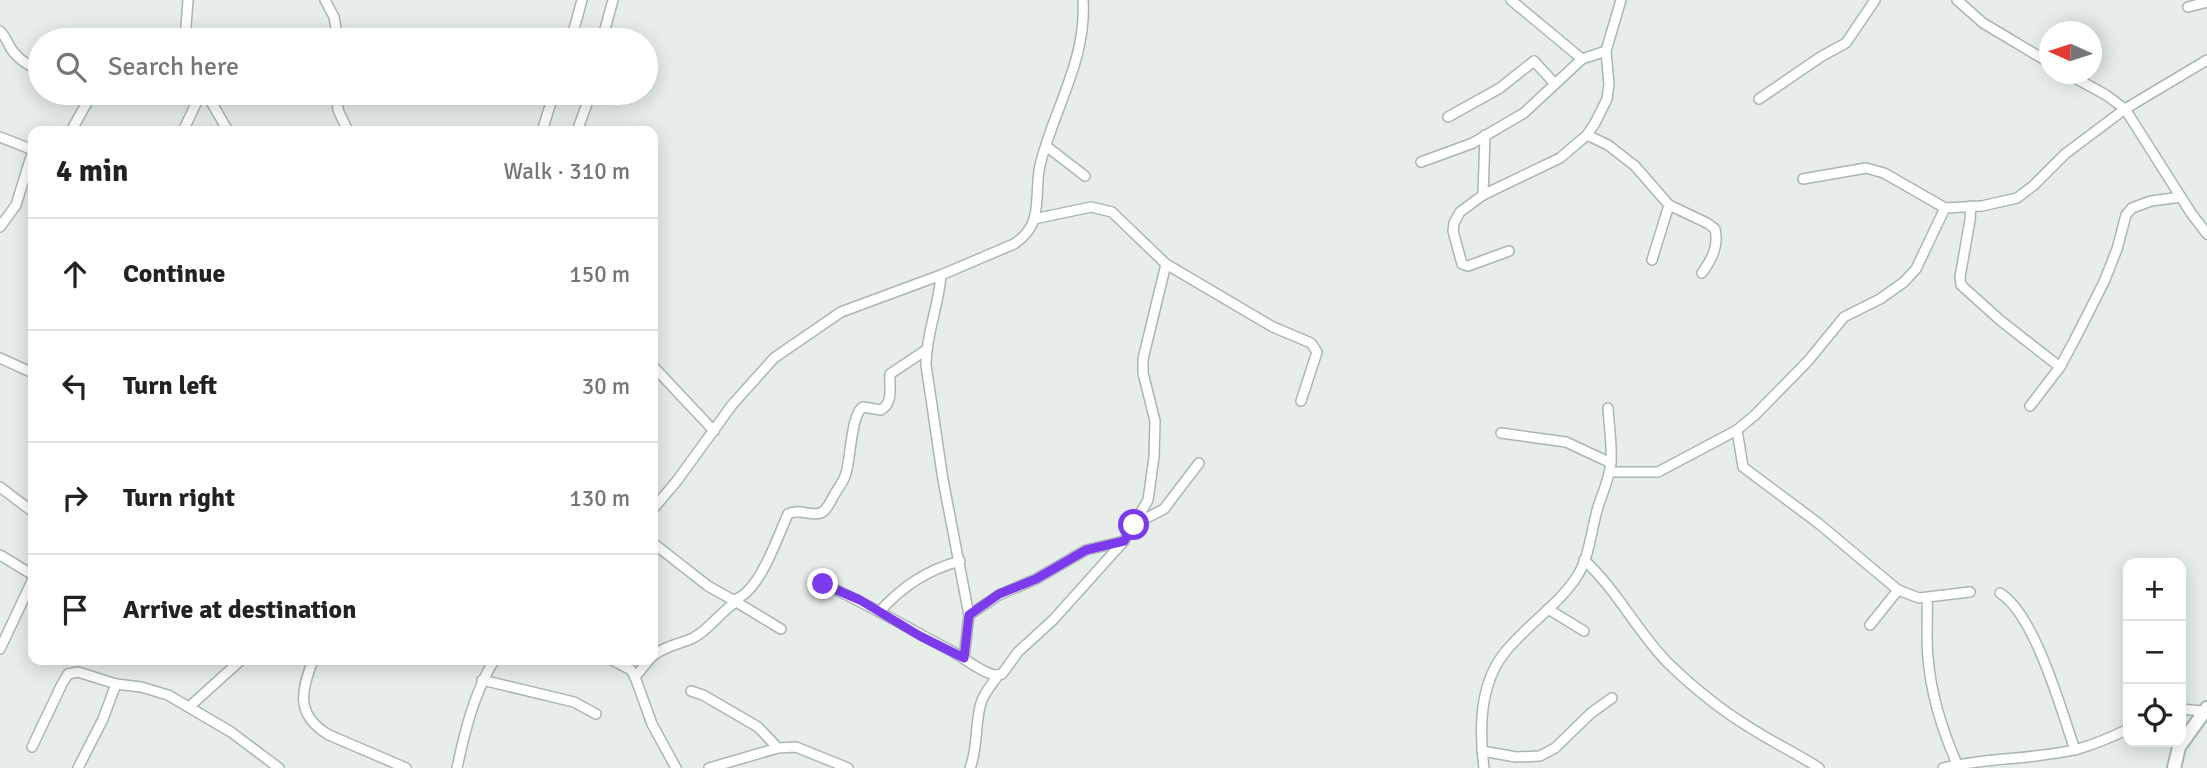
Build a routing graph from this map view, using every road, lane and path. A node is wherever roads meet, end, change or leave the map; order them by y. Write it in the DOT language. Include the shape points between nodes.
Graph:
graph roads {
  1 [pos="188,0"];
  2 [pos="325,0"];
  3 [pos="582,0"];
  4 [pos="613,0"];
  5 [pos="1083,0"];
  6 [pos="1511,0"];
  7 [pos="1621,0"];
  8 [pos="1875,0"];
  9 [pos="1957,0"];
  10 [pos="2207,2"];
  11 [pos="2188,7"];
  12 [pos="186,28"];
  13 [pos="336,28"];
  14 [pos="574,28"];
  15 [pos="605,28"];
  16 [pos="0,31"];
  17 [pos="1606,51"];
  18 [pos="2039,57"];
  19 [pos="1582,59"];
  20 [pos="2207,60"];
  21 [pos="28,64"];
  22 [pos="1555,84"];
  23 [pos="2086,84"];
  24 [pos="1759,99"];
  25 [pos="84,105"];
  26 [pos="197,105"];
  27 [pos="212,105"];
  28 [pos="337,105"];
  29 [pos="550,105"];
  30 [pos="586,105"];
  31 [pos="2126,110"];
  32 [pos="1448,117"];
  33 [pos="73,126"];
  34 [pos="186,126"];
  35 [pos="225,126"];
  36 [pos="346,126"];
  37 [pos="544,126"];
  38 [pos="578,126"];
  39 [pos="1485,135"];
  40 [pos="1587,135"];
  41 [pos="0,137"];
  42 [pos="1046,146"];
  43 [pos="28,148"];
  44 [pos="1421,162"];
  45 [pos="28,166"];
  46 [pos="1085,176"];
  47 [pos="1802,179"];
  48 [pos="1483,195"];
  49 [pos="2181,197"];
  50 [pos="1669,205"];
  51 [pos="1971,206"];
  52 [pos="1945,208"];
  53 [pos="1034,219"];
  54 [pos="0,227"];
  55 [pos="2207,233"];
  56 [pos="1509,251"];
  57 [pos="1652,260"];
  58 [pos="1166,264"];
  59 [pos="1702,273"];
  60 [pos="941,275"];
  61 [pos="926,350"];
  62 [pos="0,358"];
  63 [pos="2060,367"];
  64 [pos="28,371"];
  65 [pos="658,371"];
  66 [pos="1301,401"];
  67 [pos="2030,406"];
  68 [pos="1608,408"];
  69 [pos="1737,430"];
  70 [pos="714,432"];
  71 [pos="1501,433"];
  72 [pos="1199,463"];
  73 [pos="1610,468"];
  74 [pos="0,487"];
  75 [pos="658,503"];
  76 [pos="28,508"];
  77 [pos="1134,525"];
  78 [pos="1124,541"];
  79 [pos="658,547"];
  80 [pos="0,555"];
  81 [pos="1584,560"];
  82 [pos="960,561"];
  83 [pos="28,574"];
  84 [pos="823,584"];
  85 [pos="28,588"];
  86 [pos="1898,590"];
  87 [pos="1970,592"];
  88 [pos="2000,593"];
  89 [pos="1927,598"];
  90 [pos="734,601"];
  91 [pos="1548,609"];
  92 [pos="880,611"];
  93 [pos="969,615"];
  94 [pos="1870,625"];
  95 [pos="781,629"];
  96 [pos="1584,631"];
  97 [pos="0,649"];
  98 [pos="658,652"];
  99 [pos="964,658"];
  100 [pos="236,665"];
  101 [pos="311,665"];
  102 [pos="491,665"];
  103 [pos="622,665"];
  104 [pos="645,665"];
  105 [pos="998,675"];
  106 [pos="635,677"];
  107 [pos="482,680"];
  108 [pos="116,684"];
  109 [pos="691,691"];
  110 [pos="1612,698"];
  111 [pos="190,707"];
  112 [pos="2186,709"];
  113 [pos="2205,710"];
  114 [pos="596,714"];
  115 [pos="2123,732"];
  116 [pos="32,747"];
  117 [pos="778,748"];
  118 [pos="2075,750"];
  119 [pos="1482,751"];
  120 [pos="1957,764"];
  121 [pos="273,767"];
  122 [pos="78,768"];
  123 [pos="405,768"];
  124 [pos="457,768"];
  125 [pos="676,768"];
  126 [pos="709,768"];
  127 [pos="848,768"];
  128 [pos="970,768"];
  129 [pos="1484,768"];
  130 [pos="1819,768"];
  131 [pos="1943,768"];
  132 [pos="2174,768"];
  1 -- 12 [label="street"];
  2 -- 13 [label="street"];
  3 -- 14 [label="street"];
  4 -- 15 [label="street"];
  5 -- 42 [label="street" via="1080,50"];
  6 -- 19 [label="street"];
  7 -- 17 [label="street"];
  8 -- 24 [label="street" via="1846,43"];
  9 -- 18 [label="street" via="1983,23"];
  10 -- 11 [label="street"];
  16 -- 21 [label="street"];
  17 -- 19 [label="street"];
  17 -- 40 [label="street" via="1607,99"];
  19 -- 22 [label="street"];
  20 -- 31 [label="street"];
  22 -- 32 [label="street" via="1534,61 1500,88"];
  22 -- 39 [label="street" via="1524,113"];
  23 -- 31 [label="street"];
  25 -- 33 [label="street"];
  26 -- 34 [label="street"];
  27 -- 35 [label="street"];
  28 -- 36 [label="street"];
  29 -- 37 [label="street"];
  30 -- 38 [label="street"];
  31 -- 49 [label="street"];
  31 -- 51 [label="street" via="2065,154 2017,198"];
  39 -- 44 [label="street"];
  39 -- 48 [label="street"];
  40 -- 48 [label="street" via="1560,158"];
  40 -- 50 [label="street" via="1635,166"];
  41 -- 43 [label="street"];
  42 -- 46 [label="street"];
  42 -- 53 [label="street"];
  45 -- 54 [label="street" via="16,205"];
  47 -- 52 [label="street" via="1866,167"];
  48 -- 56 [label="street" via="1460,212 1454,223 1462,264 1468,266"];
  49 -- 55 [label="street"];
  49 -- 63 [label="street" via="2151,201 2126,215 2104,282"];
  50 -- 57 [label="street"];
  50 -- 59 [label="street" via="1715,229 1712,260"];
  51 -- 52 [label="street"];
  51 -- 63 [label="street" via="1961,285"];
  52 -- 69 [label="street" via="1916,269 1904,282 1844,317 1808,361"];
  53 -- 58 [label="street" via="1091,208 1112,212"];
  53 -- 60 [label="street" via="1014,244"];
  58 -- 66 [label="street" via="1273,327 1316,346"];
  58 -- 77 [label="street" via="1143,359 1155,421 1150,494"];
  60 -- 61 [label="street"];
  60 -- 70 [label="street" via="841,312 819,326 757,375"];
  61 -- 82 [label="street" via="928,390"];
  61 -- 90 [label="street" via="890,374 887,407 858,410 845,477 828,506 824,512 788,514 754,586"];
  62 -- 64 [label="street"];
  63 -- 67 [label="street"];
  65 -- 70 [label="street"];
  68 -- 73 [label="street"];
  69 -- 73 [label="street" via="1658,472"];
  69 -- 86 [label="street" via="1744,467"];
  70 -- 75 [label="street"];
  71 -- 73 [label="street" via="1566,442"];
  72 -- 77 [label="street" via="1164,509"];
  73 -- 81 [label="street"];
  74 -- 76 [label="street"];
  77 -- 78 [label="street"];
  78 -- 93 [label="street" via="1086,550 999,594"];
  78 -- 105 [label="street"];
  79 -- 90 [label="street"];
  80 -- 83 [label="street"];
  81 -- 91 [label="street" via="1577,576"];
  81 -- 130 [label="street" via="1618,596 1650,643 1684,676 1749,727"];
  82 -- 92 [label="street" via="918,577"];
  82 -- 93 [label="street"];
  84 -- 92 [label="street"];
  85 -- 97 [label="street"];
  86 -- 89 [label="street"];
  86 -- 94 [label="street"];
  87 -- 89 [label="street"];
  88 -- 118 [label="street" via="2018,609 2029,629"];
  89 -- 120 [label="street" via="1930,675"];
  90 -- 95 [label="street"];
  90 -- 98 [label="street" via="694,638"];
  91 -- 96 [label="street"];
  91 -- 119 [label="street" via="1507,649 1491,673 1482,707"];
  92 -- 99 [label="street"];
  93 -- 99 [label="street"];
  99 -- 105 [label="street"];
  100 -- 111 [label="street"];
  101 -- 123 [label="street" via="303,692 310,720 329,735"];
  102 -- 107 [label="street"];
  103 -- 106 [label="street"];
  104 -- 106 [label="street"];
  105 -- 128 [label="street" via="983,699"];
  106 -- 125 [label="street" via="652,724"];
  107 -- 114 [label="street" via="574,702"];
  107 -- 124 [label="street" via="465,726"];
  108 -- 111 [label="street" via="159,693"];
  108 -- 116 [label="street" via="78,672 68,674"];
  108 -- 122 [label="street"];
  109 -- 117 [label="street" via="758,727"];
  110 -- 119 [label="street" via="1540,757"];
  111 -- 121 [label="street" via="231,732"];
  112 -- 113 [label="street"];
  113 -- 132 [label="street" via="2179,747"];
  115 -- 118 [label="street"];
  117 -- 126 [label="street"];
  117 -- 127 [label="street" via="796,747"];
  118 -- 120 [label="street"];
  119 -- 129 [label="street"];
  120 -- 131 [label="street"];
}
